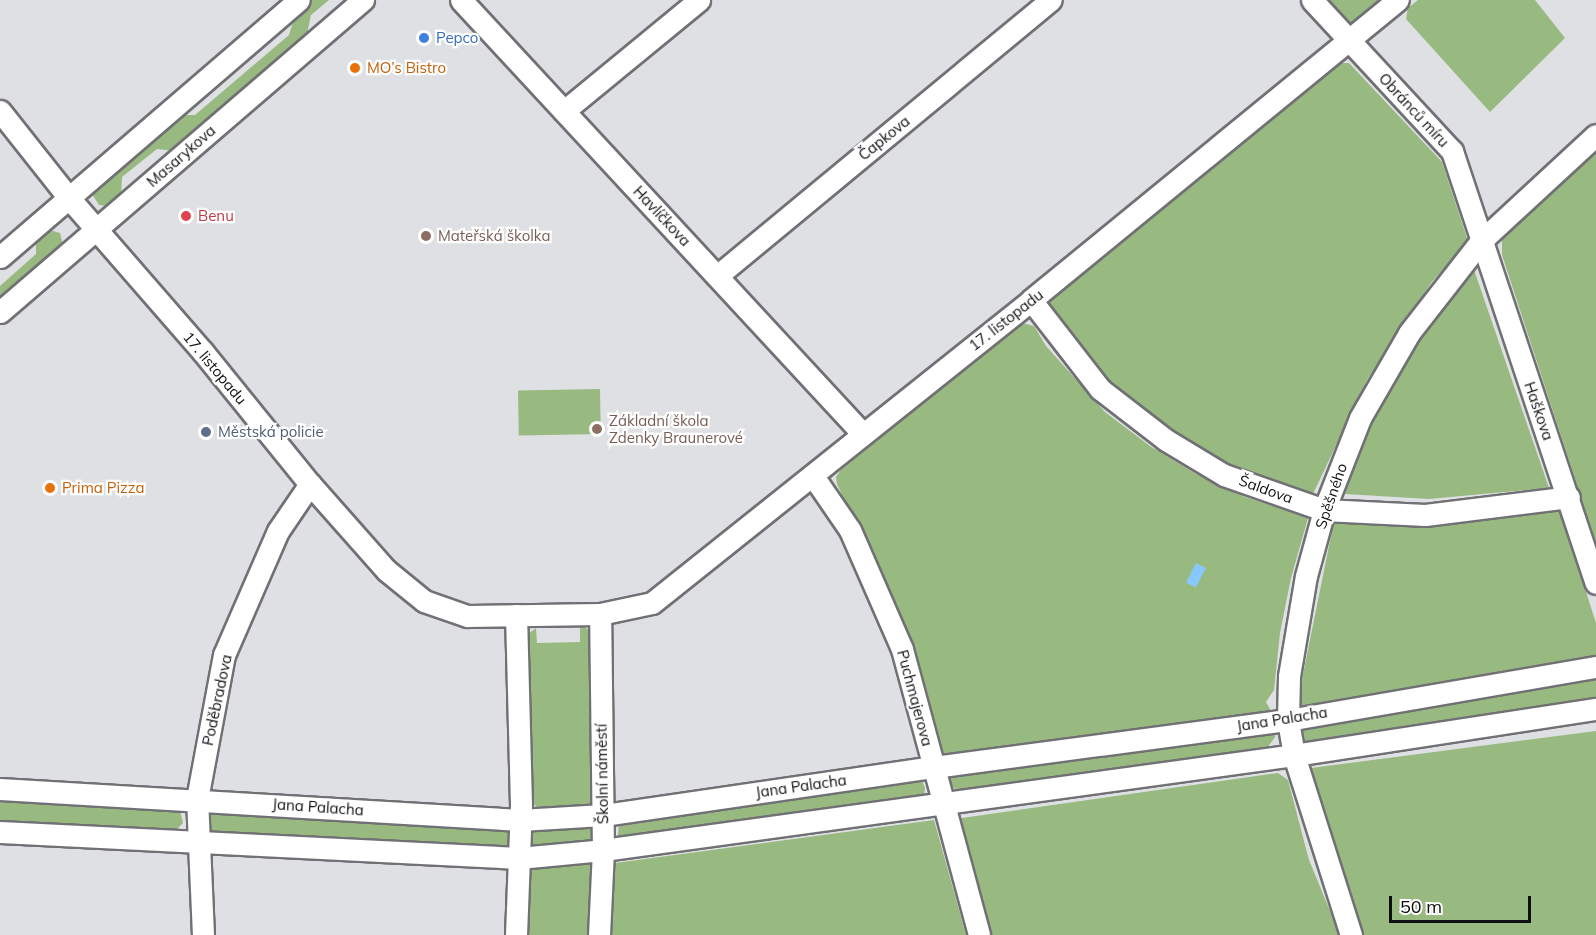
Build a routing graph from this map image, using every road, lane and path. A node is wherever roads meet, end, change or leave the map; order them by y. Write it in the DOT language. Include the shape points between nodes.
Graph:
graph roads {
  1 [pos="299,0"];
  2 [pos="363,0"];
  3 [pos="460,0"];
  4 [pos="699,0"];
  5 [pos="1052,0"];
  6 [pos="1312,0"];
  7 [pos="1398,0"];
  8 [pos="1348,40"];
  9 [pos="0,111"];
  10 [pos="564,111"];
  11 [pos="1596,135"];
  12 [pos="69,198"];
  13 [pos="96,229"];
  14 [pos="1481,241"];
  15 [pos="0,257"];
  16 [pos="717,276"];
  17 [pos="1031,300"];
  18 [pos="0,312"];
  19 [pos="862,433"];
  20 [pos="813,476"];
  21 [pos="310,484"];
  22 [pos="1569,497"];
  23 [pos="1324,510"];
  24 [pos="1596,583"];
  25 [pos="600,614"];
  26 [pos="516,615"];
  27 [pos="1596,667"];
  28 [pos="1596,709"];
  29 [pos="1288,720"];
  30 [pos="1294,755"];
  31 [pos="934,767"];
  32 [pos="0,789"];
  33 [pos="198,799"];
  34 [pos="942,802"];
  35 [pos="603,815"];
  36 [pos="520,820"];
  37 [pos="0,831"];
  38 [pos="198,843"];
  39 [pos="603,850"];
  40 [pos="519,858"];
  41 [pos="203,935"];
  42 [pos="516,935"];
  43 [pos="599,935"];
  44 [pos="979,935"];
  45 [pos="1351,935"];
  1 -- 12 [label="street"];
  2 -- 13 [label="street, Masarykova"];
  3 -- 10 [label="street, Havlíčkova"];
  4 -- 10 [label="street"];
  5 -- 16 [label="street, Čapkova"];
  6 -- 8 [label="street, Obránců míru"];
  7 -- 8 [label="street, 17. listopadu"];
  8 -- 14 [label="street, Obránců míru" via="1452,151"];
  8 -- 17 [label="street, 17. listopadu"];
  9 -- 12 [label="street, 17. listopadu"];
  10 -- 16 [label="street, Havlíčkova"];
  11 -- 14 [label="street, Spěšného"];
  12 -- 13 [label="street, 17. listopadu"];
  12 -- 15 [label="street"];
  13 -- 18 [label="street, Masarykova"];
  13 -- 21 [label="street, 17. listopadu"];
  14 -- 22 [label="street, Haškova"];
  14 -- 23 [label="street, Spěšného" via="1410,333 1376,390 1360,418"];
  16 -- 19 [label="street, Havlíčkova"];
  17 -- 19 [label="street, 17. listopadu"];
  17 -- 23 [label="street, Šaldova" via="1100,388 1166,440 1224,474"];
  19 -- 20 [label="street, 17. listopadu"];
  20 -- 25 [label="street, 17. listopadu" via="651,603"];
  20 -- 31 [label="street, Puchmajerova" via="850,530 902,649"];
  21 -- 26 [label="street, 17. listopadu" via="386,570 424,601 467,616"];
  21 -- 33 [label="street, Poděbradova" via="278,531 224,655"];
  22 -- 23 [label="street, Šaldova" via="1425,515"];
  22 -- 24 [label="street, Haškova"];
  23 -- 29 [label="street, Spěšného" via="1306,576 1289,676"];
  25 -- 26 [label="street, 17. listopadu"];
  25 -- 35 [label="street, Školní náměstí"];
  26 -- 36 [label="street"];
  27 -- 29 [label="street, Jana Palacha"];
  28 -- 30 [label="street"];
  29 -- 30 [label="street, Spěšného"];
  29 -- 31 [label="street, Jana Palacha"];
  30 -- 34 [label="street"];
  30 -- 45 [label="street, Spěšného"];
  31 -- 34 [label="street, Puchmajerova"];
  31 -- 35 [label="street, Jana Palacha"];
  32 -- 33 [label="street, Jana Palacha"];
  33 -- 36 [label="street, Jana Palacha"];
  33 -- 38 [label="street, Poděbradova"];
  34 -- 39 [label="street"];
  34 -- 44 [label="street, Puchmajerova"];
  35 -- 36 [label="street, Jana Palacha"];
  35 -- 39 [label="street, Školní náměstí"];
  36 -- 40 [label="street"];
  37 -- 38 [label="street"];
  38 -- 40 [label="street"];
  38 -- 41 [label="street, Poděbradova"];
  39 -- 40 [label="street"];
  39 -- 43 [label="street, Školní náměstí"];
  40 -- 42 [label="street"];
}
